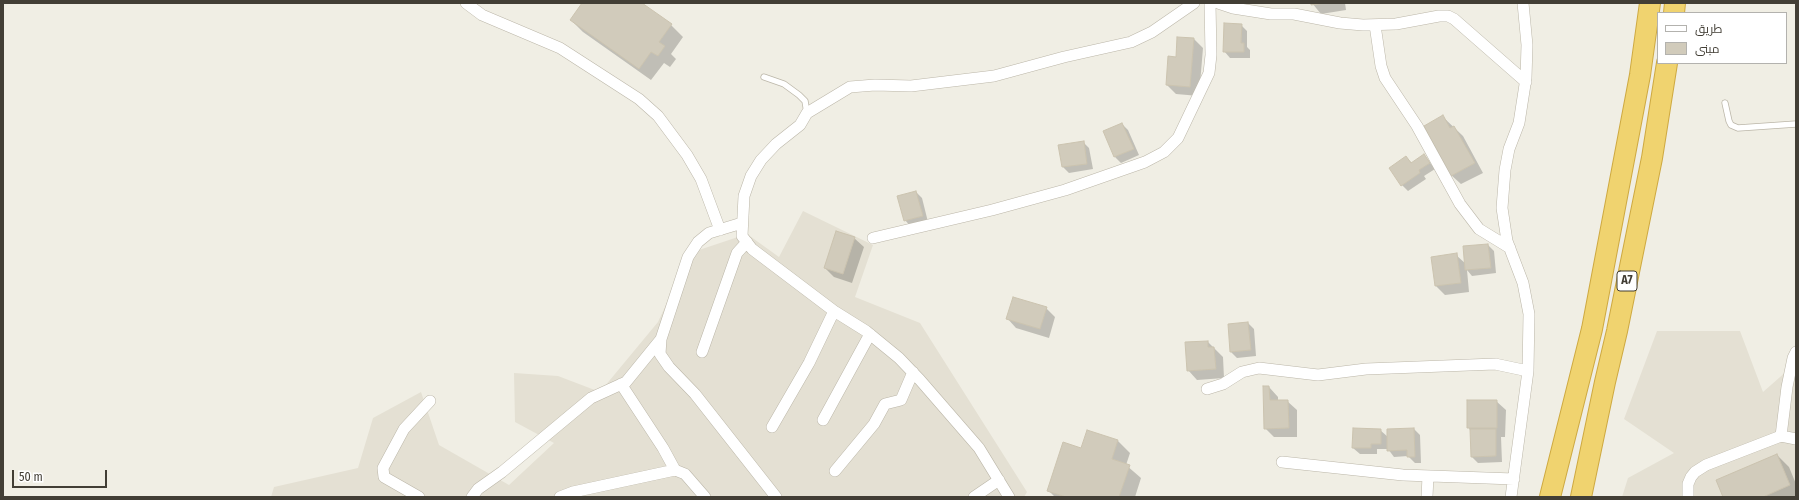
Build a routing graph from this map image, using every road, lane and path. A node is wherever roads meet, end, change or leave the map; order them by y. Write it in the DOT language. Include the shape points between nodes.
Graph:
graph roads {
  1 [pos="466,3"];
  2 [pos="1194,3"];
  3 [pos="1210,3"];
  4 [pos="1218,3"];
  5 [pos="1523,3"];
  6 [pos="1650,3"];
  7 [pos="1375,24"];
  8 [pos="1666,64"];
  9 [pos="764,77"];
  10 [pos="1526,82"];
  11 [pos="1726,103"];
  12 [pos="807,113"];
  13 [pos="1796,124"];
  14 [pos="742,223"];
  15 [pos="720,230"];
  16 [pos="873,238"];
  17 [pos="747,242"];
  18 [pos="1510,248"];
  19 [pos="834,311"];
  20 [pos="870,334"];
  21 [pos="662,339"];
  22 [pos="702,352"];
  23 [pos="1796,352"];
  24 [pos="1528,371"];
  25 [pos="912,372"];
  26 [pos="621,384"];
  27 [pos="1207,389"];
  28 [pos="430,401"];
  29 [pos="823,420"];
  30 [pos="772,427"];
  31 [pos="1781,436"];
  32 [pos="1796,439"];
  33 [pos="1282,462"];
  34 [pos="675,470"];
  35 [pos="835,471"];
  36 [pos="1428,476"];
  37 [pos="1514,479"];
  38 [pos="999,480"];
  39 [pos="574,495"];
  40 [pos="419,497"];
  41 [pos="472,497"];
  42 [pos="560,497"];
  43 [pos="705,497"];
  44 [pos="776,497"];
  45 [pos="974,497"];
  46 [pos="1009,497"];
  47 [pos="1427,497"];
  48 [pos="1511,497"];
  49 [pos="1550,497"];
  50 [pos="1582,497"];
  51 [pos="1688,497"];
  1 -- 15 [label="street" via="482,15 560,48 639,99 658,116 687,154 701,179"];
  2 -- 12 [label="street" via="1152,32 1119,46 988,77 911,86 850,87"];
  3 -- 16 [label="street" via="1209,73 1178,138 1164,152 1138,165 1065,190"];
  4 -- 7 [label="street" via="1271,14 1294,14 1340,23"];
  5 -- 10 [label="street" via="1527,46"];
  6 -- 49 [label="highway, A7" via="1640,75 1592,329"];
  7 -- 10 [label="street" via="1396,24 1448,16"];
  7 -- 18 [label="street" via="1385,78 1417,126 1460,204 1479,229"];
  8 -- 50 [label="highway, A7" via="1652,158"];
  9 -- 12 [label="lane" via="784,84 799,94 805,101"];
  10 -- 18 [label="street" via="1519,123 1509,149 1505,170 1502,208"];
  11 -- 13 [label="lane" via="1729,121 1738,128"];
  12 -- 14 [label="street" via="800,125 776,144 751,176 744,196"];
  14 -- 15 [label="street"];
  14 -- 17 [label="street" via="742,236"];
  15 -- 21 [label="street" via="709,233 698,242 688,258"];
  17 -- 19 [label="street" via="752,250"];
  17 -- 22 [label="street" via="737,253"];
  18 -- 24 [label="street" via="1523,284 1529,314"];
  19 -- 20 [label="street"];
  19 -- 30 [label="street" via="809,363"];
  20 -- 25 [label="street"];
  20 -- 29 [label="street"];
  21 -- 26 [label="street" via="626,382"];
  21 -- 44 [label="street" via="660,354 669,367 695,394"];
  23 -- 31 [label="street"];
  24 -- 27 [label="street" via="1495,364 1366,369 1318,375 1259,368 1242,372 1223,384"];
  24 -- 37 [label="street"];
  25 -- 35 [label="street" via="901,400 885,404 874,424"];
  25 -- 38 [label="street" via="979,448"];
  26 -- 34 [label="street"];
  26 -- 41 [label="street" via="591,398 502,472 478,488"];
  28 -- 40 [label="street" via="404,429 383,468 384,477"];
  31 -- 32 [label="street"];
  31 -- 51 [label="street" via="1706,465 1695,472 1688,484"];
  33 -- 36 [label="street"];
  34 -- 39 [label="street"];
  34 -- 43 [label="street" via="685,474"];
  36 -- 37 [label="street"];
  36 -- 47 [label="street"];
  37 -- 48 [label="street"];
  38 -- 45 [label="street"];
  38 -- 46 [label="street"];
  39 -- 42 [label="street"];
}
